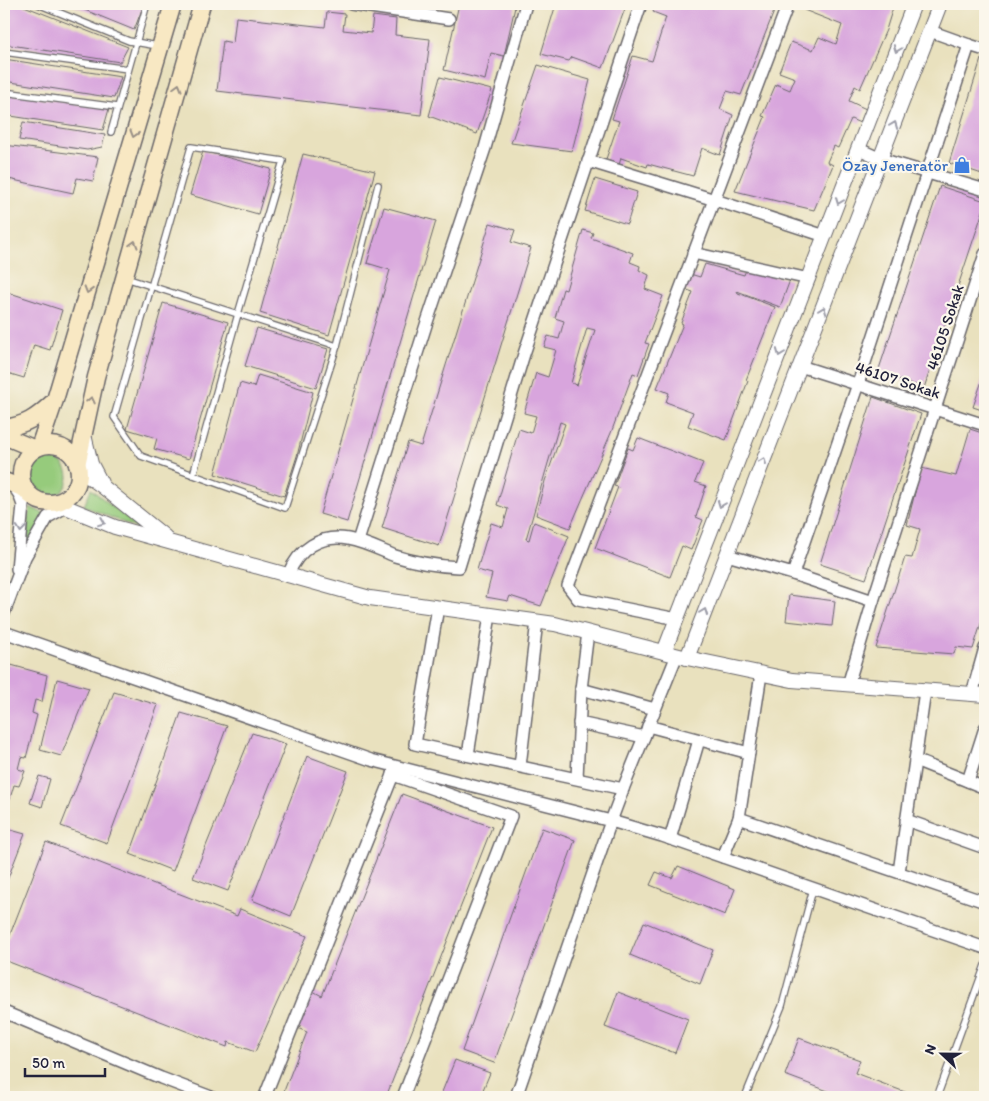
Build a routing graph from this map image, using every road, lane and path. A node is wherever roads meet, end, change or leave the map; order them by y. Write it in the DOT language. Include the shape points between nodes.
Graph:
graph roads {
  1 [pos="38,4"];
  2 [pos="147,4"];
  3 [pos="173,4"];
  4 [pos="202,4"];
  5 [pos="352,4"];
  6 [pos="526,4"];
  7 [pos="641,4"];
  8 [pos="788,4"];
  9 [pos="914,4"];
  10 [pos="940,4"];
  11 [pos="449,19"];
  12 [pos="930,31"];
  13 [pos="135,42"];
  14 [pos="969,45"];
  15 [pos="160,46"];
  16 [pos="985,50"];
  17 [pos="4,52"];
  18 [pos="128,69"];
  19 [pos="4,92"];
  20 [pos="117,108"];
  21 [pos="111,132"];
  22 [pos="859,149"];
  23 [pos="881,159"];
  24 [pos="588,161"];
  25 [pos="926,173"];
  26 [pos="378,185"];
  27 [pos="985,190"];
  28 [pos="715,200"];
  29 [pos="825,236"];
  30 [pos="693,253"];
  31 [pos="985,254"];
  32 [pos="124,278"];
  33 [pos="808,279"];
  34 [pos="151,286"];
  35 [pos="238,314"];
  36 [pos="336,346"];
  37 [pos="800,366"];
  38 [pos="858,384"];
  39 [pos="55,400"];
  40 [pos="936,409"];
  41 [pos="985,425"];
  42 [pos="4,428"];
  43 [pos="84,433"];
  44 [pos="4,436"];
  45 [pos="37,448"];
  46 [pos="78,467"];
  47 [pos="194,475"];
  48 [pos="102,486"];
  49 [pos="18,490"];
  50 [pos="56,507"];
  51 [pos="169,541"];
  52 [pos="358,541"];
  53 [pos="727,555"];
  54 [pos="793,574"];
  55 [pos="288,575"];
  56 [pos="15,581"];
  57 [pos="873,601"];
  58 [pos="438,607"];
  59 [pos="4,613"];
  60 [pos="490,615"];
  61 [pos="677,619"];
  62 [pos="537,621"];
  63 [pos="4,632"];
  64 [pos="588,632"];
  65 [pos="985,648"];
  66 [pos="676,655"];
  67 [pos="761,674"];
  68 [pos="848,685"];
  69 [pos="581,689"];
  70 [pos="926,691"];
  71 [pos="979,694"];
  72 [pos="655,709"];
  73 [pos="579,723"];
  74 [pos="648,726"];
  75 [pos="985,728"];
  76 [pos="644,737"];
  77 [pos="699,740"];
  78 [pos="749,753"];
  79 [pos="468,755"];
  80 [pos="915,760"];
  81 [pos="520,766"];
  82 [pos="394,771"];
  83 [pos="577,778"];
  84 [pos="968,781"];
  85 [pos="985,788"];
  86 [pos="623,789"];
  87 [pos="739,818"];
  88 [pos="906,820"];
  89 [pos="611,821"];
  90 [pos="670,839"];
  91 [pos="985,848"];
  92 [pos="722,857"];
  93 [pos="899,872"];
  94 [pos="813,890"];
  95 [pos="985,902"];
  96 [pos="985,948"];
  97 [pos="985,965"];
  98 [pos="4,1012"];
  99 [pos="209,1097"];
  100 [pos="268,1097"];
  101 [pos="403,1097"];
  102 [pos="516,1097"];
  103 [pos="745,1097"];
  104 [pos="937,1097"];
  1 -- 13 [label="lane"];
  2 -- 13 [label="lane"];
  3 -- 15 [label="main road"];
  32 -- 4 [label="main road, one-way"];
  5 -- 11 [label="street"];
  6 -- 52 [label="street" via="485,148"];
  7 -- 24 [label="street"];
  8 -- 28 [label="street"];
  9 -- 22 [label="street, one-way"];
  10 -- 12 [label="street"];
  12 -- 14 [label="street"];
  23 -- 12 [label="street, one-way"];
  13 -- 15 [label="lane"];
  13 -- 18 [label="lane"];
  14 -- 16 [label="street"];
  14 -- 25 [label="street"];
  15 -- 39 [label="main road, one-way"];
  17 -- 18 [label="lane"];
  18 -- 20 [label="lane"];
  19 -- 20 [label="lane"];
  20 -- 21 [label="lane"];
  22 -- 23 [label="street"];
  22 -- 29 [label="street, one-way"];
  23 -- 25 [label="street"];
  37 -- 23 [label="street, one-way"];
  24 -- 28 [label="street"];
  24 -- 52 [label="street" via="524,354 459,567 427,565"];
  25 -- 27 [label="street"];
  25 -- 38 [label="street"];
  26 -- 36 [label="lane"];
  28 -- 29 [label="street"];
  28 -- 30 [label="street"];
  29 -- 33 [label="street"];
  30 -- 33 [label="street"];
  30 -- 61 [label="street" via="568,586 578,598"];
  31 -- 40 [label="street, 46105 Sokak"];
  32 -- 34 [label="lane"];
  43 -- 32 [label="main road, one-way"];
  33 -- 61 [label="street, one-way"];
  34 -- 35 [label="lane"];
  34 -- 35 [label="lane" via="191,147 283,161"];
  34 -- 47 [label="lane" via="114,417 140,456"];
  35 -- 36 [label="lane"];
  35 -- 47 [label="lane"];
  36 -- 47 [label="lane" via="285,508"];
  37 -- 38 [label="street, 46107 Sokak"];
  53 -- 37 [label="street, one-way"];
  38 -- 40 [label="street, 46107 Sokak"];
  38 -- 54 [label="street"];
  39 -- 42 [label="main road" via="37,417"];
  39 -- 45 [label="main road"];
  40 -- 41 [label="street, 46107 Sokak"];
  40 -- 57 [label="street, 46105 Sokak"];
  43 -- 46 [label="main road"];
  43 -- 48 [label="street"];
  44 -- 45 [label="main road"];
  45 -- 46 [label="main road" via="53,445 62,448 70,453"];
  45 -- 49 [label="main road" via="23,462"];
  46 -- 48 [label="street"];
  46 -- 50 [label="main road" via="75,488"];
  48 -- 51 [label="street"];
  49 -- 50 [label="main road"];
  49 -- 56 [label="street, one-way"];
  50 -- 51 [label="street, one-way"];
  50 -- 56 [label="street" via="25,557"];
  51 -- 55 [label="street"];
  52 -- 55 [label="street" via="332,538 314,544 300,554"];
  53 -- 54 [label="street"];
  66 -- 53 [label="street, one-way"];
  54 -- 57 [label="street"];
  55 -- 58 [label="street" via="370,598"];
  56 -- 59 [label="street"];
  57 -- 68 [label="street, 46105 Sokak"];
  58 -- 60 [label="street"];
  58 -- 79 [label="street" via="415,744"];
  60 -- 62 [label="street"];
  60 -- 79 [label="street"];
  61 -- 66 [label="street"];
  62 -- 64 [label="street"];
  62 -- 81 [label="street"];
  63 -- 82 [label="street" via="371,760"];
  64 -- 66 [label="street"];
  64 -- 69 [label="street"];
  65 -- 71 [label="street"];
  66 -- 67 [label="street"];
  66 -- 72 [label="street"];
  67 -- 68 [label="street"];
  67 -- 78 [label="street"];
  68 -- 70 [label="street"];
  69 -- 72 [label="street"];
  69 -- 73 [label="street"];
  70 -- 71 [label="street"];
  70 -- 80 [label="street"];
  72 -- 74 [label="street"];
  73 -- 76 [label="street"];
  73 -- 83 [label="street"];
  74 -- 76 [label="street"];
  74 -- 77 [label="street"];
  75 -- 84 [label="street"];
  76 -- 86 [label="street"];
  77 -- 78 [label="street"];
  77 -- 90 [label="street"];
  78 -- 87 [label="street"];
  79 -- 81 [label="street"];
  80 -- 84 [label="street"];
  80 -- 88 [label="street"];
  81 -- 83 [label="street"];
  82 -- 89 [label="street"];
  82 -- 100 [label="street" via="265,1096"];
  82 -- 101 [label="street" via="510,816"];
  83 -- 86 [label="street"];
  84 -- 85 [label="street"];
  86 -- 89 [label="street"];
  87 -- 92 [label="street"];
  87 -- 93 [label="street"];
  88 -- 91 [label="street"];
  88 -- 93 [label="street"];
  89 -- 90 [label="street"];
  89 -- 102 [label="street"];
  90 -- 92 [label="street"];
  92 -- 94 [label="street"];
  93 -- 95 [label="street"];
  94 -- 96 [label="street"];
  94 -- 103 [label="lane" via="782,1006"];
  97 -- 104 [label="lane"];
  98 -- 99 [label="street"];
}
